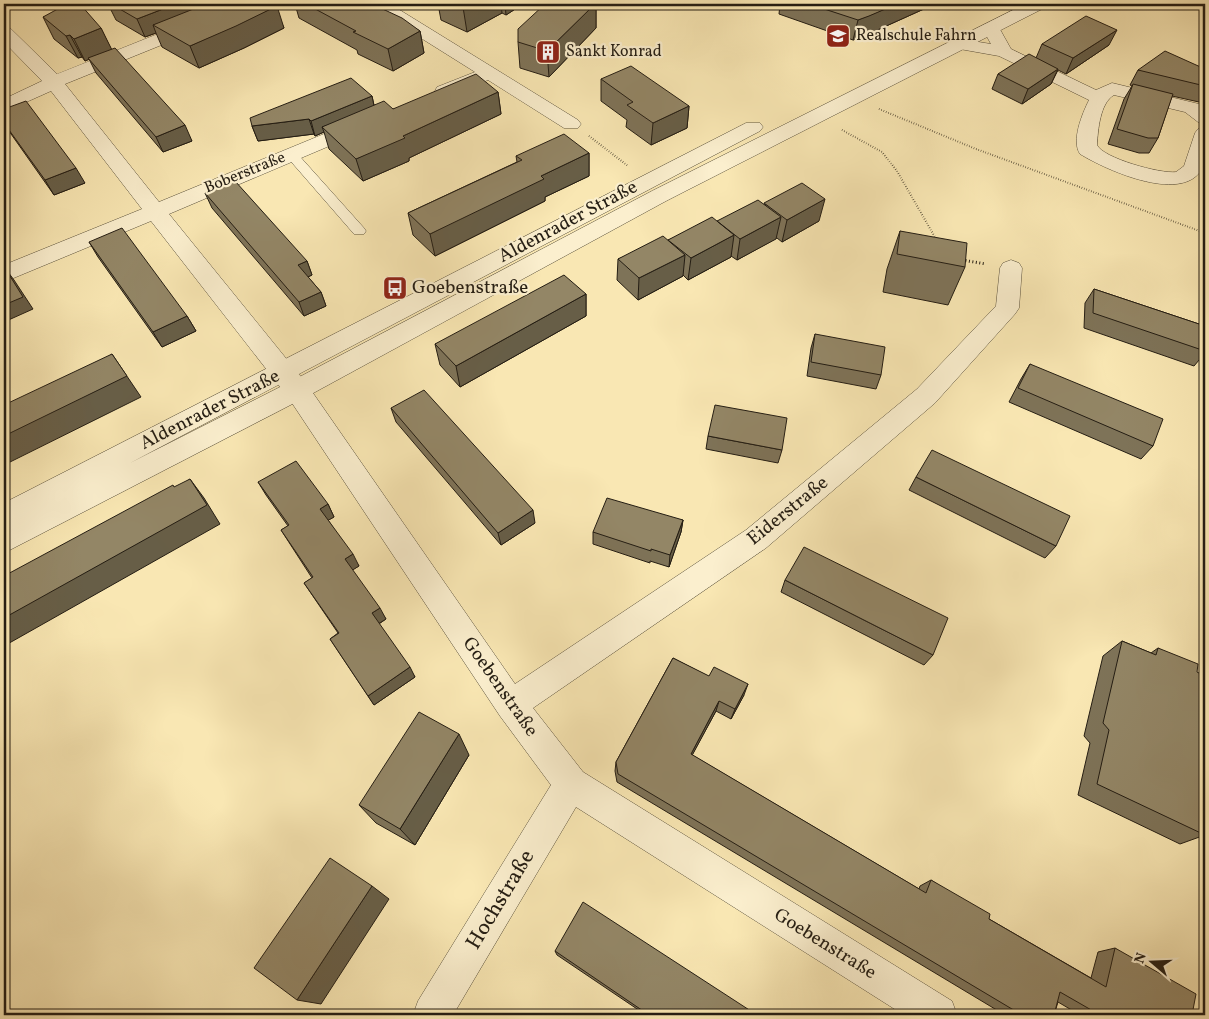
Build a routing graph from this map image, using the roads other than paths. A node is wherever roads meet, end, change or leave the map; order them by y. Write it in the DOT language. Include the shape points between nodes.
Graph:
graph roads {
  1 [pos="247,4"];
  2 [pos="379,4"];
  3 [pos="1003,4"];
  4 [pos="1038,4"];
  5 [pos="991,28"];
  6 [pos="4,32"];
  7 [pos="960,44"];
  8 [pos="1004,52"];
  9 [pos="487,74"];
  10 [pos="54,82"];
  11 [pos="1099,98"];
  12 [pos="425,99"];
  13 [pos="4,106"];
  14 [pos="380,118"];
  15 [pos="1205,118"];
  16 [pos="570,124"];
  17 [pos="1205,133"];
  18 [pos="291,154"];
  19 [pos="153,210"];
  20 [pos="359,231"];
  21 [pos="1011,268"];
  22 [pos="4,274"];
  23 [pos="289,382"];
  24 [pos="4,516"];
  25 [pos="4,541"];
  26 [pos="511,705"];
  27 [pos="571,784"];
  28 [pos="432,1015"];
  29 [pos="938,1015"];
  1 -- 10 [label="street"];
  2 -- 9 [label="street"];
  3 -- 23 [label="street, Aldenrader Straße" via="646,181"];
  4 -- 5 [label="street, Aldenrader Straße"];
  5 -- 7 [label="street, Aldenrader Straße"];
  5 -- 8 [label="street"];
  6 -- 10 [label="street, Goebenstraße"];
  7 -- 8 [label="street"];
  7 -- 23 [label="street, Aldenrader Straße"];
  8 -- 11 [label="street"];
  9 -- 12 [label="street"];
  9 -- 16 [label="street"];
  10 -- 13 [label="street"];
  10 -- 19 [label="street, Goebenstraße"];
  11 -- 15 [label="street" via="1104,92 1120,90 1192,108"];
  11 -- 17 [label="street" via="1086,143 1088,150 1163,180 1178,181 1191,172"];
  14 -- 18 [label="street, Boberstraße"];
  18 -- 19 [label="street, Boberstraße"];
  18 -- 20 [label="lane"];
  19 -- 22 [label="street, Boberstraße"];
  19 -- 23 [label="street, Goebenstraße"];
  21 -- 26 [label="street, Eiderstraße" via="1007,308 926,396 756,539"];
  23 -- 24 [label="street, Aldenrader Straße"];
  23 -- 25 [label="street, Aldenrader Straße"];
  23 -- 26 [label="street, Goebenstraße"];
  26 -- 27 [label="street, Goebenstraße"];
  27 -- 28 [label="street, Hochstraße"];
  27 -- 29 [label="street, Goebenstraße"];
}
